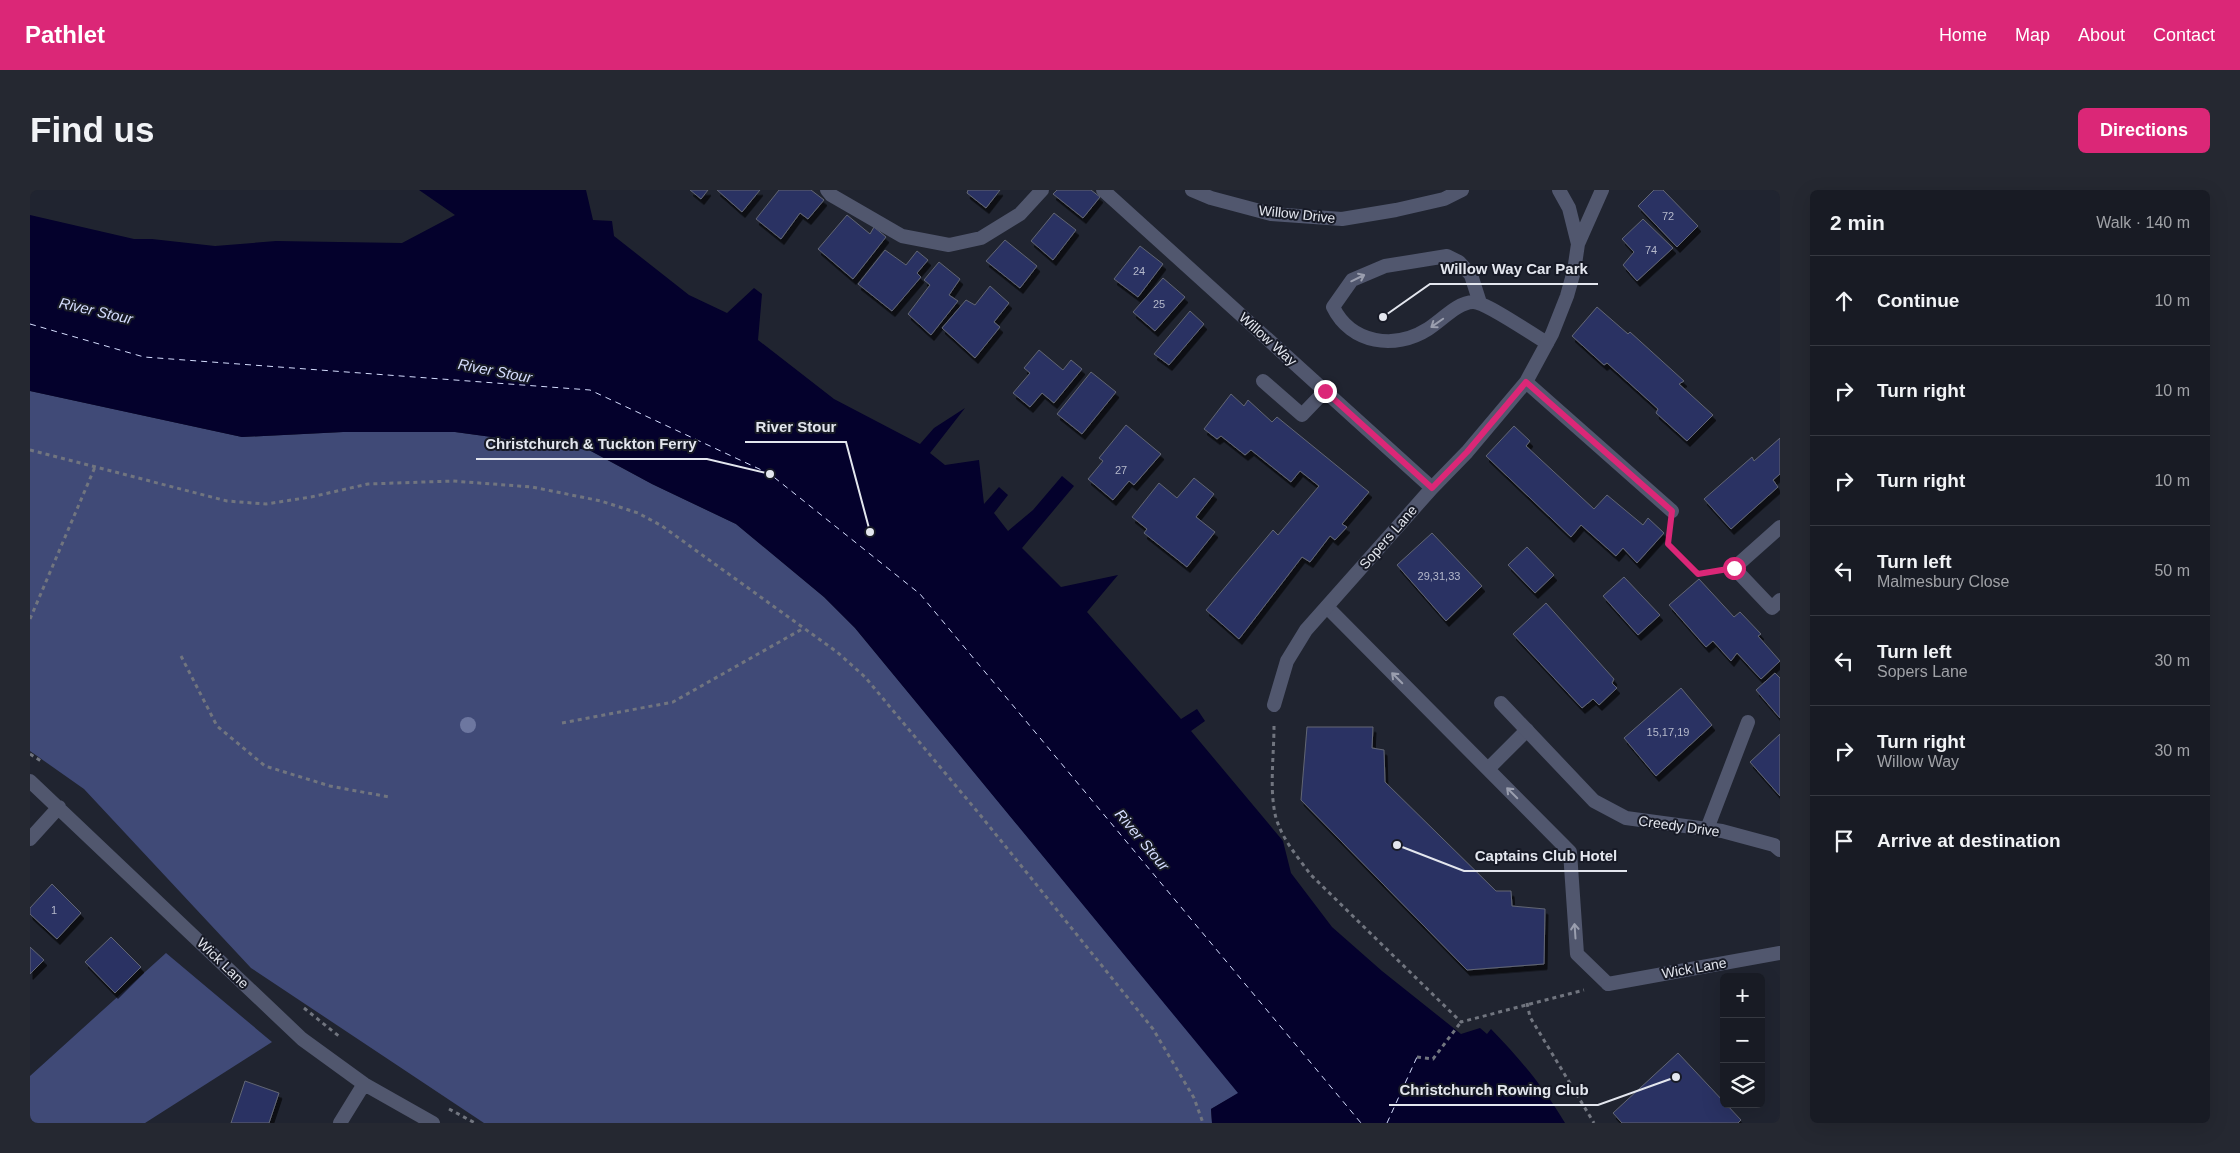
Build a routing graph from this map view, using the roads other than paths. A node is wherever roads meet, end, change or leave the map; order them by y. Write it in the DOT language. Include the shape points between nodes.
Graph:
graph roads {
  1 [pos="827,190"];
  2 [pos="1042,190"];
  3 [pos="1103,190"];
  4 [pos="1192,190"];
  5 [pos="1462,190"];
  6 [pos="1559,190"];
  7 [pos="1602,190"];
  8 [pos="1578,244"];
  9 [pos="1480,303"];
  10 [pos="1547,343"];
  11 [pos="1263,381"];
  12 [pos="1526,382"];
  13 [pos="1325,391"];
  14 [pos="1432,488"];
  15 [pos="1672,511"];
  16 [pos="1780,527"];
  17 [pos="1780,600"];
  18 [pos="1327,606"];
  19 [pos="1501,703"];
  20 [pos="1274,705"];
  21 [pos="1748,722"];
  22 [pos="1527,730"];
  23 [pos="1488,769"];
  24 [pos="30,781"];
  25 [pos="59,807"];
  26 [pos="1707,829"];
  27 [pos="30,839"];
  28 [pos="1780,850"];
  29 [pos="1780,952"];
  30 [pos="364,1084"];
  31 [pos="340,1123"];
  32 [pos="433,1123"];
  1 -- 2 [label="street" via="902,236 949,244 981,238 1020,214"];
  3 -- 13 [label="street, Willow Way"];
  4 -- 5 [label="street, Willow Drive" via="1271,214 1342,219 1444,199"];
  6 -- 8 [label="street, Sopers Lane" via="1569,208"];
  7 -- 8 [label="street, Sopers Lane"];
  8 -- 10 [label="street, Sopers Lane" via="1567,296"];
  9 -- 9 [label="street, one-way" via="1465,304 1408,338 1375,341 1354,332 1340,321 1333,307 1352,280 1385,266 1448,256 1459,262 1470,275"];
  9 -- 10 [label="street"];
  10 -- 12 [label="street, Sopers Lane"];
  11 -- 13 [label="street" via="1302,415"];
  12 -- 14 [label="street, Sopers Lane"];
  12 -- 15 [label="street"];
  13 -- 14 [label="street, Willow Way"];
  14 -- 18 [label="street, Sopers Lane"];
  16 -- 17 [label="street" via="1734,568 1772,608"];
  18 -- 20 [label="street, Sopers Lane" via="1306,630 1287,661"];
  23 -- 18 [label="street, one-way"];
  19 -- 22 [label="street, Creedy Drive"];
  21 -- 26 [label="street"];
  22 -- 23 [label="street"];
  22 -- 26 [label="street, Creedy Drive" via="1594,801 1626,818"];
  29 -- 23 [label="street, Wick Lane, one-way" via="1608,984 1577,954 1570,852"];
  24 -- 25 [label="street, Wick Lane"];
  25 -- 27 [label="street"];
  25 -- 30 [label="street, Wick Lane" via="302,1039"];
  26 -- 28 [label="street, Creedy Drive" via="1774,845"];
  30 -- 31 [label="street"];
  30 -- 32 [label="street, Wick Lane"];
}
